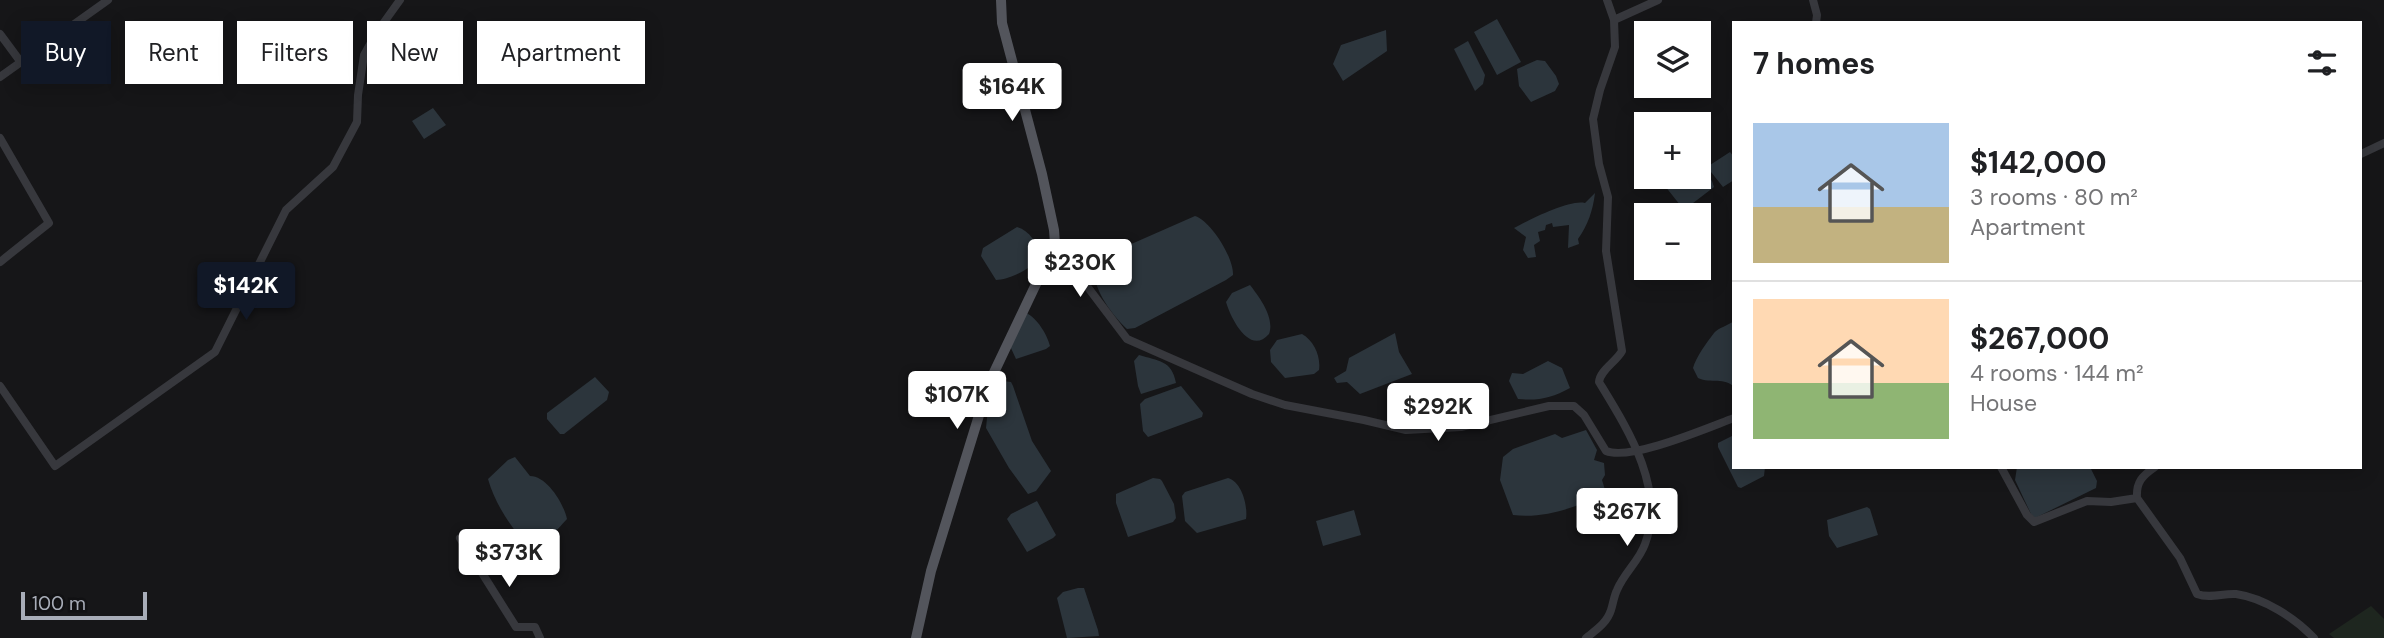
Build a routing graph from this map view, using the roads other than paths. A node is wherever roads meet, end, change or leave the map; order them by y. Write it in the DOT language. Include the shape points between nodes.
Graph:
graph roads {
  1 [pos="108,0"];
  2 [pos="400,0"];
  3 [pos="1001,0"];
  4 [pos="1607,0"];
  5 [pos="1658,0"];
  6 [pos="1813,0"];
  7 [pos="1614,20"];
  8 [pos="1816,21"];
  9 [pos="0,34"];
  10 [pos="20,61"];
  11 [pos="0,77"];
  12 [pos="0,138"];
  13 [pos="2384,144"];
  14 [pos="2362,153"];
  15 [pos="1055,244"];
  16 [pos="0,262"];
  17 [pos="0,386"];
  18 [pos="1732,419"];
  19 [pos="1637,451"];
  20 [pos="2002,469"];
  21 [pos="2152,469"];
  22 [pos="2137,498"];
  23 [pos="460,538"];
  24 [pos="540,638"];
  25 [pos="916,638"];
  26 [pos="1586,638"];
  27 [pos="2314,638"];
  1 -- 10 [label="street"];
  2 -- 17 [label="street" via="364,55 357,122 333,167 286,210 215,352 55,466"];
  3 -- 15 [label="main road" via="1002,23 1042,174"];
  4 -- 7 [label="street"];
  5 -- 7 [label="street"];
  6 -- 8 [label="street"];
  7 -- 19 [label="street" via="1615,47 1593,119 1608,197 1606,251 1622,351 1599,382"];
  9 -- 10 [label="street"];
  10 -- 11 [label="street"];
  12 -- 16 [label="street" via="49,223"];
  13 -- 14 [label="street"];
  15 -- 19 [label="street" via="1127,339 1241,390 1285,405 1406,430 1461,427 1549,406 1574,406 1606,451"];
  15 -- 25 [label="main road" via="989,383 931,571"];
  18 -- 19 [label="street"];
  19 -- 26 [label="street" via="1650,499 1646,542 1617,590 1610,614"];
  20 -- 22 [label="street" via="2034,522 2087,500"];
  21 -- 22 [label="street" via="2141,477"];
  22 -- 27 [label="street" via="2180,558 2197,594 2251,598 2293,620"];
  23 -- 24 [label="street" via="516,627 535,626"];
}
